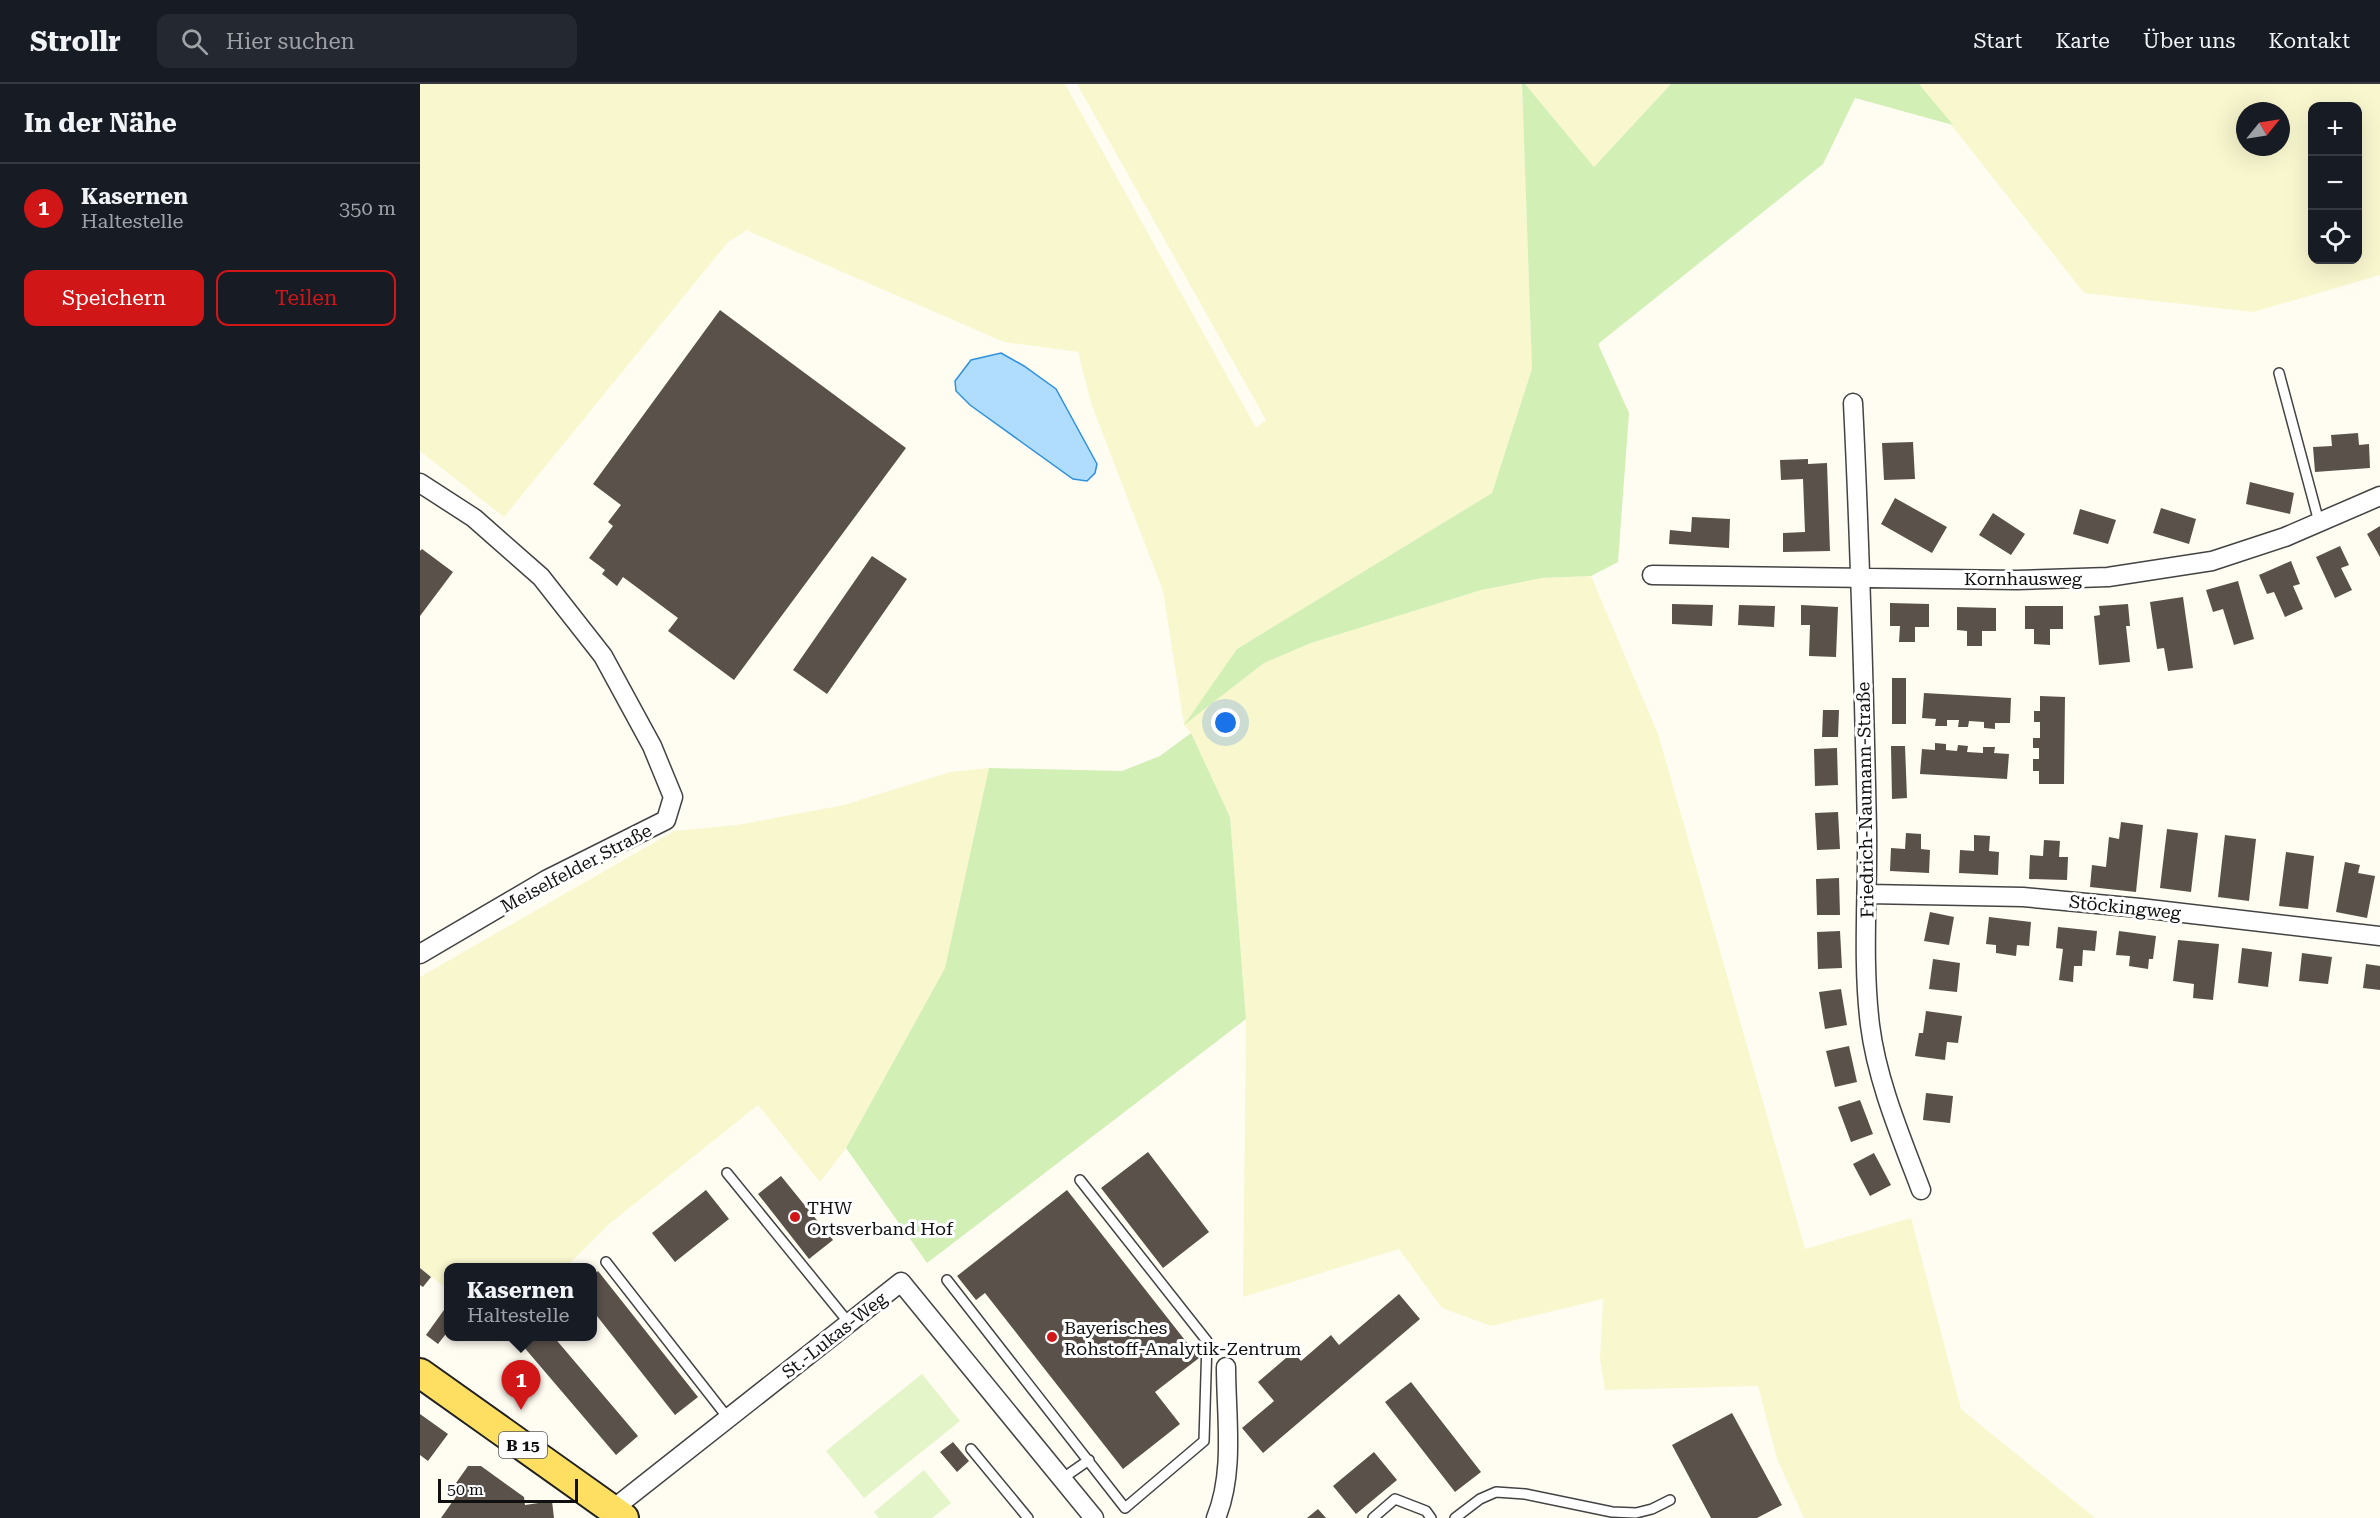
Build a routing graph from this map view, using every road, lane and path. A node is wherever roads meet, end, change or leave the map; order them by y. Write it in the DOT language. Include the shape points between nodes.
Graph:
graph roads {
  1 [pos="2279,373"];
  2 [pos="1853,403"];
  3 [pos="420,483"];
  4 [pos="2380,496"];
  5 [pos="2319,522"];
  6 [pos="1652,575"];
  7 [pos="1862,576"];
  8 [pos="1868,894"];
  9 [pos="2380,936"];
  10 [pos="420,954"];
  11 [pos="727,1173"];
  12 [pos="1080,1180"];
  13 [pos="1921,1190"];
  14 [pos="606,1262"];
  15 [pos="947,1280"];
  16 [pos="849,1323"];
  17 [pos="1226,1367"];
  18 [pos="420,1373"];
  19 [pos="728,1418"];
  20 [pos="971,1449"];
  21 [pos="1089,1460"];
  22 [pos="1063,1478"];
  23 [pos="1670,1500"];
  24 [pos="618,1514"];
  25 [pos="1028,1518"];
  26 [pos="1094,1518"];
  27 [pos="1216,1518"];
  28 [pos="1373,1518"];
  29 [pos="1431,1518"];
  30 [pos="1455,1518"];
  1 -- 5 [label="lane"];
  2 -- 7 [label="street, Friedrich-Naumann-Straße"];
  3 -- 10 [label="street, Meiselfelder Straße" via="474,518 541,577 603,657 652,746 673,797 666,820 546,880"];
  4 -- 5 [label="street, Kornhausweg"];
  5 -- 7 [label="street, Kornhausweg" via="2212,561 2108,577 2018,580"];
  6 -- 7 [label="street, Kornhausweg"];
  7 -- 8 [label="street, Friedrich-Naumann-Straße"];
  8 -- 9 [label="street, Stöckingweg" via="2023,897"];
  8 -- 13 [label="street, Friedrich-Naumann-Straße" via="1865,952 1870,1027 1889,1102"];
  11 -- 16 [label="lane"];
  12 -- 21 [label="lane" via="1207,1341 1204,1441 1125,1508"];
  14 -- 19 [label="lane"];
  15 -- 21 [label="lane"];
  16 -- 19 [label="street, St.-Lukas-Weg"];
  16 -- 22 [label="street, St.-Lukas-Weg" via="901,1282"];
  17 -- 27 [label="street" via="1227,1478"];
  18 -- 24 [label="main road, B 15"];
  19 -- 24 [label="street, St.-Lukas-Weg"];
  20 -- 25 [label="lane"];
  21 -- 22 [label="lane"];
  22 -- 26 [label="street, St.-Lukas-Weg"];
  23 -- 30 [label="lane" via="1636,1513 1612,1512 1496,1492"];
  28 -- 29 [label="lane" via="1395,1499 1426,1511"];
}
